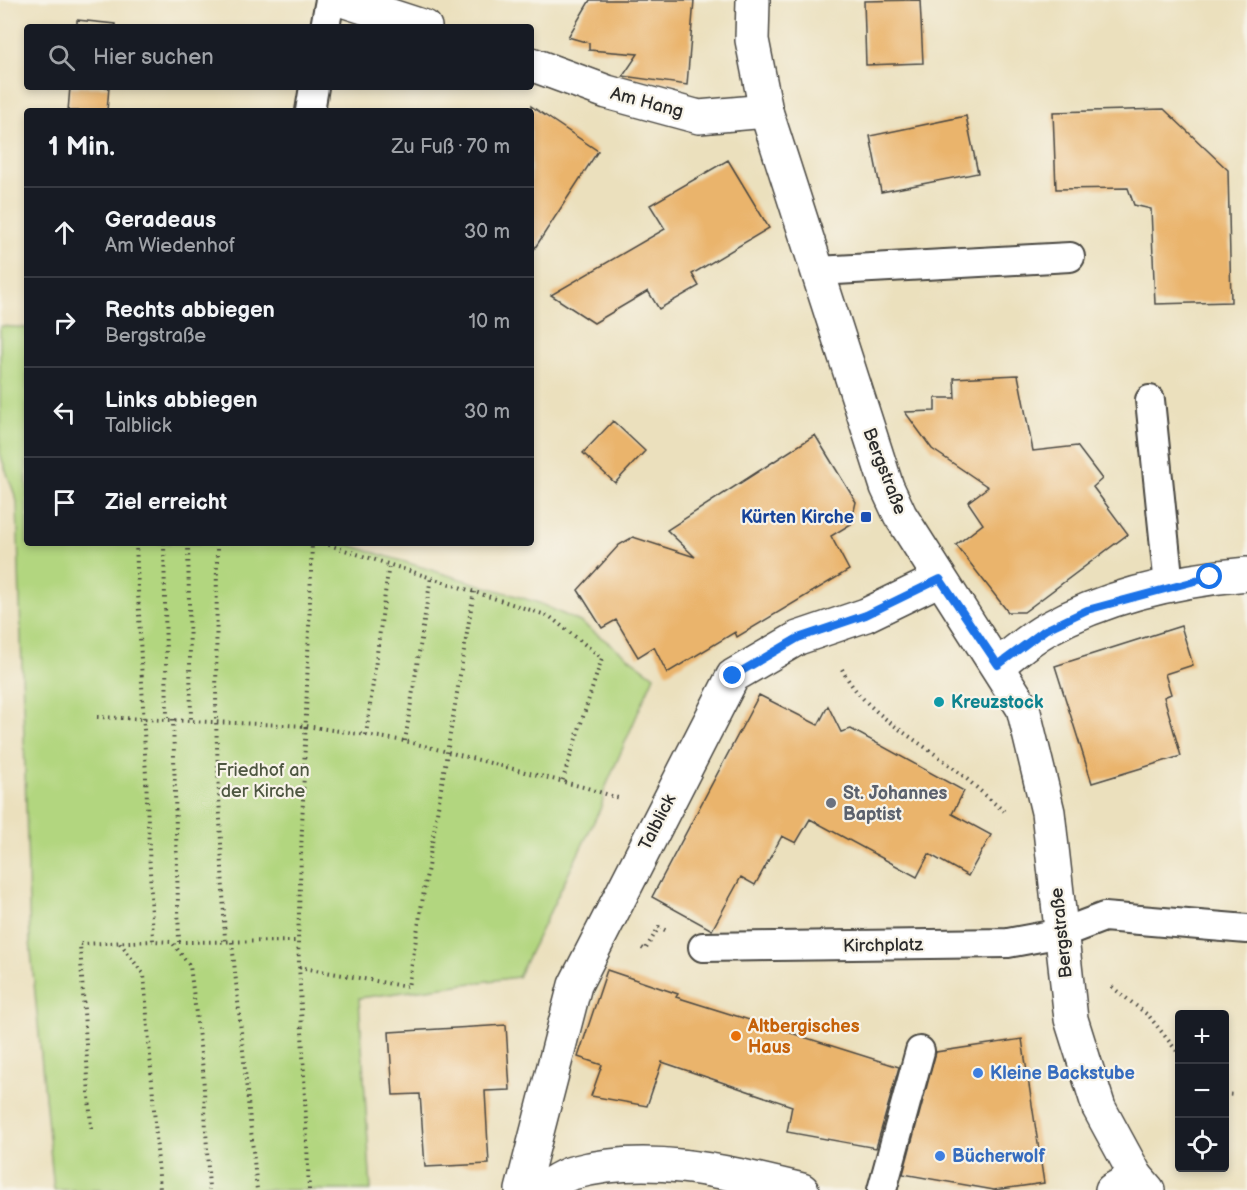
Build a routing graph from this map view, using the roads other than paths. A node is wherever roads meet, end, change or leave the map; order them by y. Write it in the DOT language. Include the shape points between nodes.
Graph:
graph roads {
  1 [pos="330,0"];
  2 [pos="342,0"];
  3 [pos="753,0"];
  4 [pos="326,24"];
  5 [pos="416,24"];
  6 [pos="534,65"];
  7 [pos="314,90"];
  8 [pos="310,108"];
  9 [pos="766,111"];
  10 [pos="1070,257"];
  11 [pos="818,271"];
  12 [pos="1150,400"];
  13 [pos="1247,574"];
  14 [pos="940,579"];
  15 [pos="1169,586"];
  16 [pos="998,665"];
  17 [pos="1247,928"];
  18 [pos="1062,933"];
  19 [pos="703,947"];
  20 [pos="920,1051"];
  21 [pos="1132,1185"];
  22 [pos="522,1190"];
  23 [pos="540,1190"];
  24 [pos="802,1190"];
  25 [pos="882,1190"];
  1 -- 4 [label="lane"];
  2 -- 5 [label="street"];
  3 -- 9 [label="street, Bergstraße" via="752,40"];
  6 -- 9 [label="street, Am Hang" via="607,92 699,117"];
  7 -- 8 [label="lane"];
  9 -- 11 [label="street, Bergstraße"];
  10 -- 11 [label="lane"];
  11 -- 14 [label="street, Bergstraße" via="887,487"];
  12 -- 15 [label="lane"];
  13 -- 15 [label="street"];
  14 -- 16 [label="street, Bergstraße"];
  14 -- 22 [label="street, Talblick" via="866,615 798,638 733,676 575,985"];
  15 -- 16 [label="street" via="1087,610 1045,630"];
  16 -- 18 [label="street, Bergstraße" via="1023,708 1048,812"];
  17 -- 18 [label="lane, Kirchplatz" via="1104,917"];
  18 -- 19 [label="lane, Kirchplatz" via="1008,943"];
  18 -- 21 [label="street, Bergstraße" via="1071,1019 1099,1108"];
  20 -- 25 [label="lane"];
  23 -- 24 [label="street" via="571,1173 647,1162 722,1170"];
}
